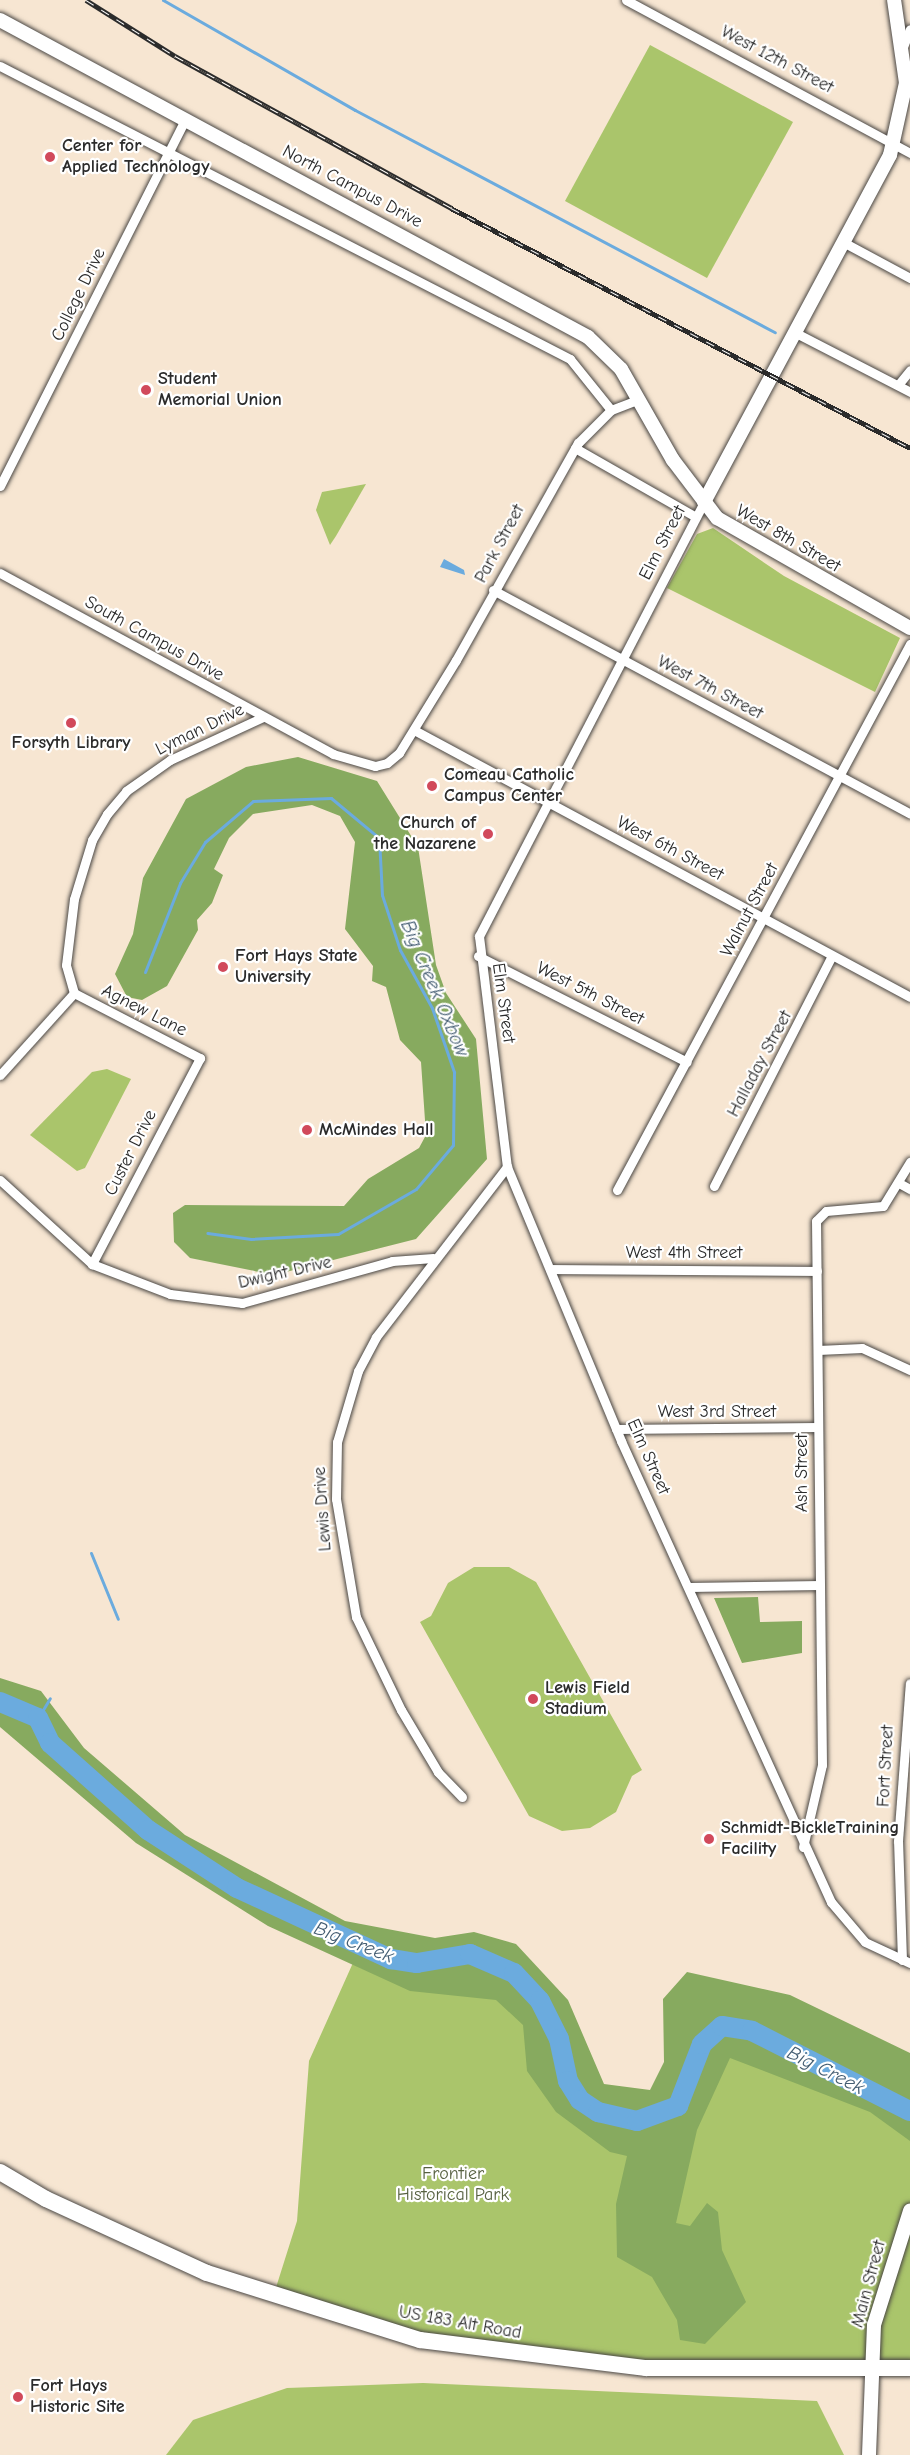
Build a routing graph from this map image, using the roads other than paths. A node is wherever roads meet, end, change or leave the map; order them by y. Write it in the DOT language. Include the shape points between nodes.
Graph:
graph roads {
  1 [pos="626,0"];
  2 [pos="894,0"];
  3 [pos="0,20"];
  4 [pos="910,29"];
  5 [pos="903,47"];
  6 [pos="0,66"];
  7 [pos="185,118"];
  8 [pos="894,141"];
  9 [pos="169,151"];
  10 [pos="910,153"];
  11 [pos="843,242"];
  12 [pos="910,278"];
  13 [pos="794,332"];
  14 [pos="910,370"];
  15 [pos="898,385"];
  16 [pos="910,392"];
  17 [pos="640,399"];
  18 [pos="611,410"];
  19 [pos="655,422"];
  20 [pos="575,448"];
  21 [pos="0,486"];
  22 [pos="704,502"];
  23 [pos="696,517"];
  24 [pos="0,573"];
  25 [pos="494,590"];
  26 [pos="910,628"];
  27 [pos="910,644"];
  28 [pos="623,660"];
  29 [pos="263,717"];
  30 [pos="414,730"];
  31 [pos="838,775"];
  32 [pos="547,802"];
  33 [pos="910,814"];
  34 [pos="764,919"];
  35 [pos="832,955"];
  36 [pos="478,956"];
  37 [pos="74,993"];
  38 [pos="910,997"];
  39 [pos="200,1058"];
  40 [pos="687,1062"];
  41 [pos="0,1075"];
  42 [pos="910,1162"];
  43 [pos="507,1167"];
  44 [pos="0,1180"];
  45 [pos="899,1183"];
  46 [pos="714,1186"];
  47 [pos="910,1189"];
  48 [pos="617,1190"];
  49 [pos="433,1258"];
  50 [pos="93,1264"];
  51 [pos="550,1269"];
  52 [pos="818,1271"];
  53 [pos="818,1350"];
  54 [pos="910,1370"];
  55 [pos="818,1427"];
  56 [pos="616,1429"];
  57 [pos="820,1585"];
  58 [pos="689,1587"];
  59 [pos="910,1683"];
  60 [pos="462,1797"];
  61 [pos="803,1847"];
  62 [pos="906,1962"];
  63 [pos="0,2172"];
  64 [pos="910,2211"];
  65 [pos="869,2368"];
  66 [pos="910,2368"];
  67 [pos="868,2455"];
  1 -- 8 [label="street, West 12th Street"];
  2 -- 5 [label="main road, Elm Street"];
  3 -- 7 [label="main road, North Campus Drive"];
  4 -- 5 [label="street"];
  5 -- 8 [label="main road, Elm Street" via="906,83"];
  6 -- 9 [label="street"];
  7 -- 9 [label="street, College Drive"];
  7 -- 17 [label="main road, North Campus Drive" via="588,337 621,369"];
  8 -- 10 [label="street, West 12th Street"];
  8 -- 11 [label="main road, Elm Street"];
  9 -- 18 [label="street" via="570,359"];
  9 -- 21 [label="street, College Drive"];
  11 -- 12 [label="street"];
  11 -- 13 [label="main road, Elm Street"];
  13 -- 15 [label="street"];
  13 -- 22 [label="main road, Elm Street"];
  14 -- 15 [label="street"];
  15 -- 16 [label="street"];
  17 -- 18 [label="street, Park Street"];
  17 -- 19 [label="main road, North Campus Drive"];
  18 -- 20 [label="street, Park Street"];
  19 -- 22 [label="main road, West 8th Street" via="673,460"];
  20 -- 23 [label="street"];
  20 -- 25 [label="street, Park Street"];
  22 -- 23 [label="street, Elm Street"];
  22 -- 26 [label="main road, West 8th Street" via="739,535"];
  23 -- 28 [label="street, Elm Street"];
  24 -- 29 [label="street, South Campus Drive"];
  25 -- 28 [label="street, West 7th Street"];
  25 -- 30 [label="street, Park Street"];
  27 -- 31 [label="street, Walnut Street"];
  28 -- 31 [label="street, West 7th Street"];
  28 -- 32 [label="street, Elm Street"];
  29 -- 30 [label="street, South Campus Drive" via="333,754 375,766 399,753"];
  29 -- 37 [label="street, Lyman Drive" via="170,760 126,791 107,814 85,860 74,899 66,965"];
  30 -- 32 [label="street, West 6th Street"];
  31 -- 33 [label="street, West 7th Street"];
  31 -- 34 [label="street, Walnut Street"];
  32 -- 34 [label="street, West 6th Street"];
  32 -- 36 [label="street, Elm Street" via="485,918"];
  34 -- 35 [label="street, West 6th Street"];
  34 -- 40 [label="street, Walnut Street"];
  35 -- 38 [label="street, West 6th Street"];
  35 -- 46 [label="street, Halladay Street"];
  36 -- 40 [label="street, West 5th Street"];
  36 -- 43 [label="street, Elm Street"];
  37 -- 39 [label="street, Agnew Lane"];
  37 -- 41 [label="street"];
  39 -- 50 [label="street, Custer Drive"];
  40 -- 48 [label="street, Walnut Street"];
  42 -- 45 [label="street, Ash Street"];
  43 -- 49 [label="street, Lewis Drive"];
  43 -- 51 [label="street, Elm Street"];
  44 -- 50 [label="street, Dwight Drive"];
  45 -- 47 [label="street"];
  45 -- 52 [label="street, Ash Street" via="883,1206 818,1216"];
  49 -- 50 [label="street, Dwight Drive" via="392,1261 242,1303 170,1294"];
  49 -- 60 [label="street, Lewis Drive" via="358,1371 337,1443 336,1493 356,1617 401,1710 438,1772"];
  51 -- 52 [label="street, West 4th Street"];
  51 -- 56 [label="street, Elm Street"];
  52 -- 53 [label="street, Ash Street"];
  53 -- 54 [label="street" via="870,1350"];
  53 -- 55 [label="street, Ash Street"];
  55 -- 56 [label="street, West 3rd Street"];
  55 -- 57 [label="street, Ash Street"];
  56 -- 58 [label="street, Elm Street"];
  57 -- 58 [label="street"];
  57 -- 61 [label="street, Ash Street" via="822,1765"];
  58 -- 61 [label="street, Elm Street"];
  59 -- 62 [label="street, Fort Street" via="898,1841"];
  61 -- 62 [label="street, Elm Street" via="831,1902 865,1942"];
  63 -- 65 [label="highway, US 183 Alt Road" via="46,2199 214,2275 420,2340 638,2367"];
  64 -- 65 [label="main road, Main Street" via="880,2300"];
  65 -- 66 [label="highway, US 183 Alt Road"];
  65 -- 67 [label="main road, Main Street"];
}
